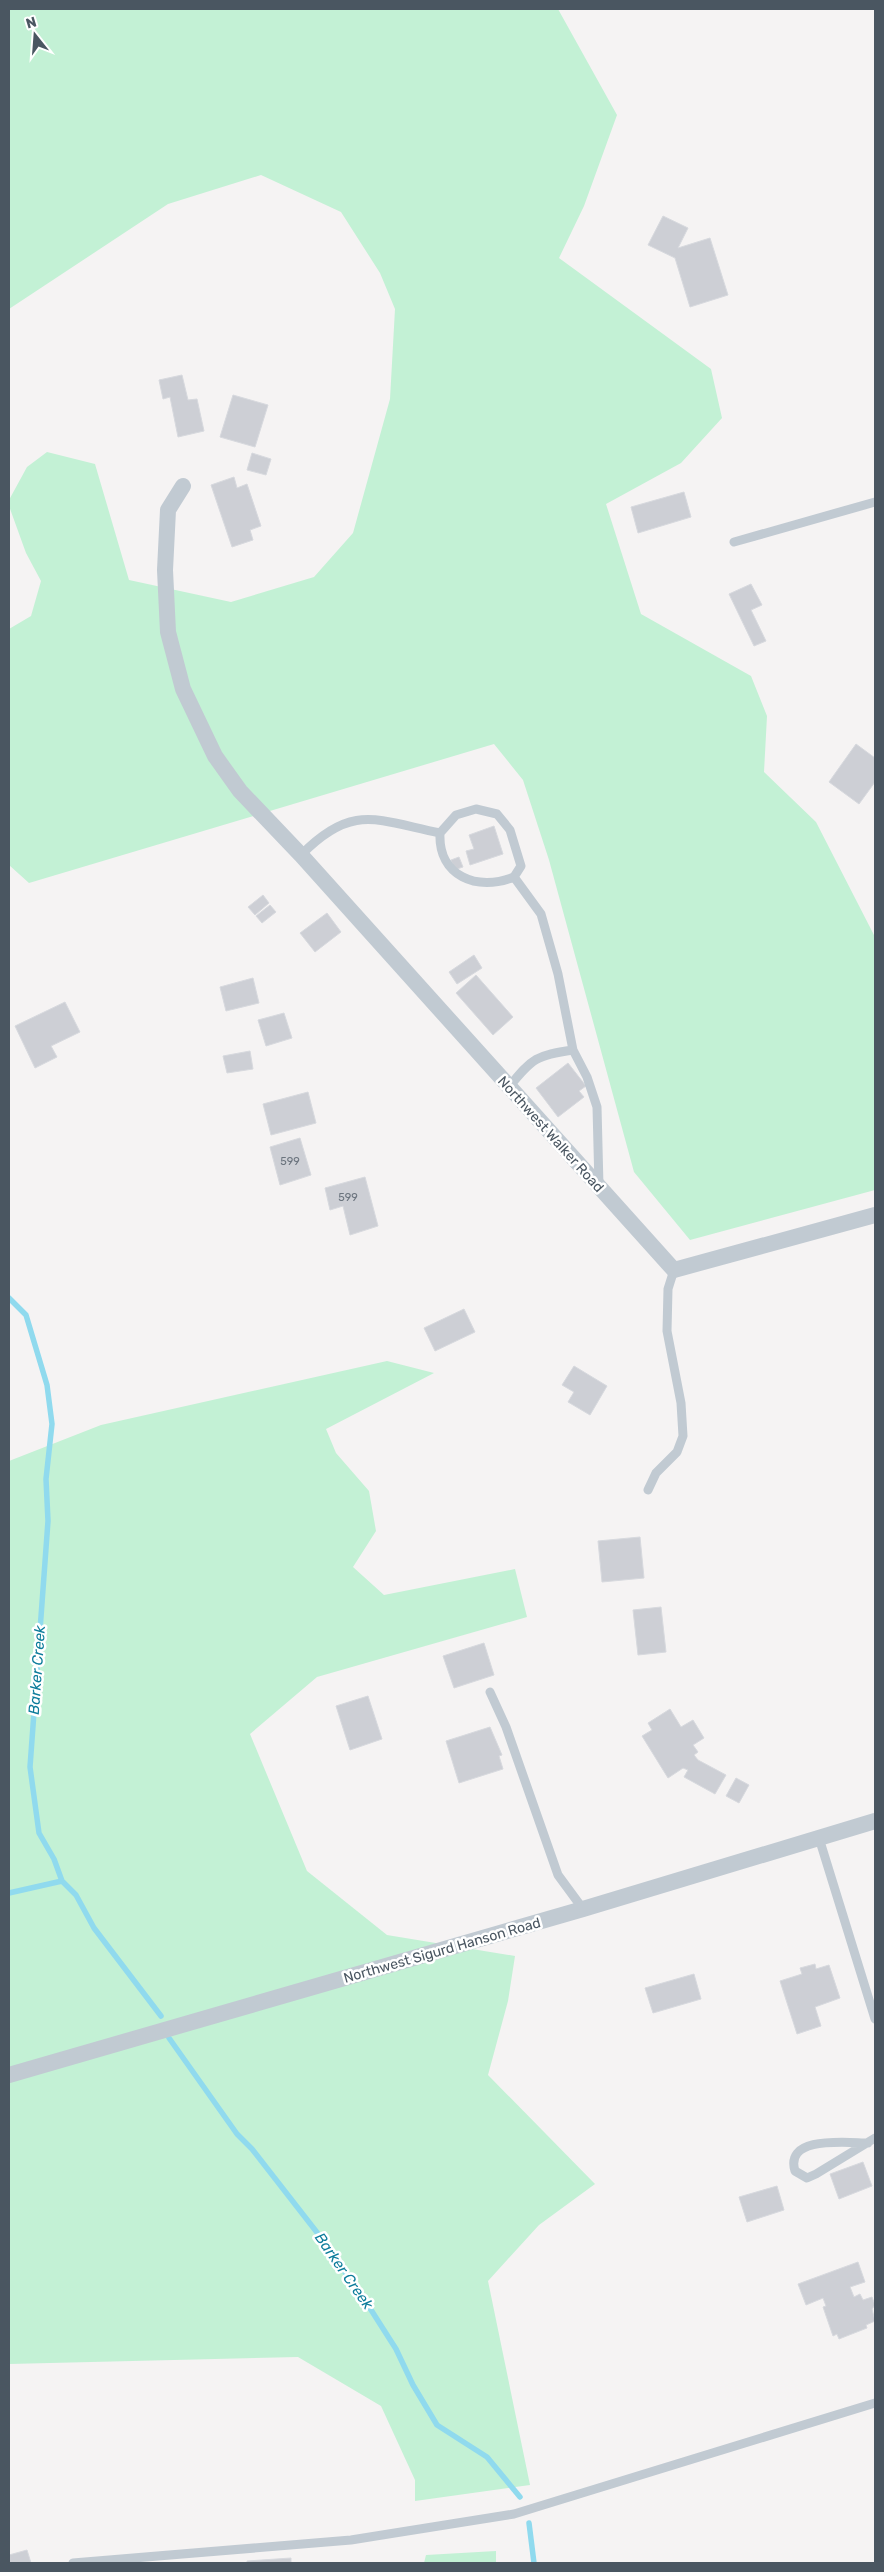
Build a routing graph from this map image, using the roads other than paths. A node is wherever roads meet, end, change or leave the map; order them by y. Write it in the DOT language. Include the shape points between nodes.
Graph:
graph roads {
  1 [pos="183,486"];
  2 [pos="875,502"];
  3 [pos="734,542"];
  4 [pos="440,833"];
  5 [pos="301,855"];
  6 [pos="514,877"];
  7 [pos="573,1050"];
  8 [pos="509,1087"];
  9 [pos="599,1187"];
  10 [pos="875,1215"];
  11 [pos="674,1270"];
  12 [pos="648,1490"];
  13 [pos="490,1692"];
  14 [pos="875,1821"];
  15 [pos="819,1838"];
  16 [pos="583,1909"];
  17 [pos="875,2019"];
  18 [pos="9,2075"];
  19 [pos="871,2140"];
  20 [pos="875,2403"];
  21 [pos="73,2563"];
  1 -- 5 [label="street, Northwest Walker Road" via="168,510 166,570 168,632 183,689 215,756 240,791"];
  2 -- 3 [label="lane"];
  4 -- 5 [label="lane" via="358,819 321,835"];
  4 -- 6 [label="lane" via="443,860 466,879 501,882"];
  4 -- 6 [label="lane" via="456,815 476,808 497,814 510,830 521,866"];
  5 -- 8 [label="street, Northwest Walker Road"];
  6 -- 7 [label="lane" via="541,914 558,974"];
  7 -- 8 [label="lane" via="543,1054 526,1067"];
  7 -- 9 [label="lane" via="597,1107"];
  8 -- 9 [label="street, Northwest Walker Road"];
  9 -- 11 [label="street, Northwest Walker Road"];
  10 -- 11 [label="street"];
  11 -- 12 [label="lane" via="668,1289 667,1331 681,1403 683,1436 677,1452 656,1473"];
  13 -- 16 [label="lane" via="506,1727 558,1875"];
  14 -- 15 [label="street, Northwest Sigurd Hanson Road"];
  15 -- 16 [label="street, Northwest Sigurd Hanson Road"];
  15 -- 17 [label="lane"];
  16 -- 18 [label="street, Northwest Sigurd Hanson Road"];
  19 -- 19 [label="lane" via="807,2178 795,2171 796,2157 804,2148 814,2144"];
  20 -- 21 [label="lane" via="514,2514 351,2540"];
}
